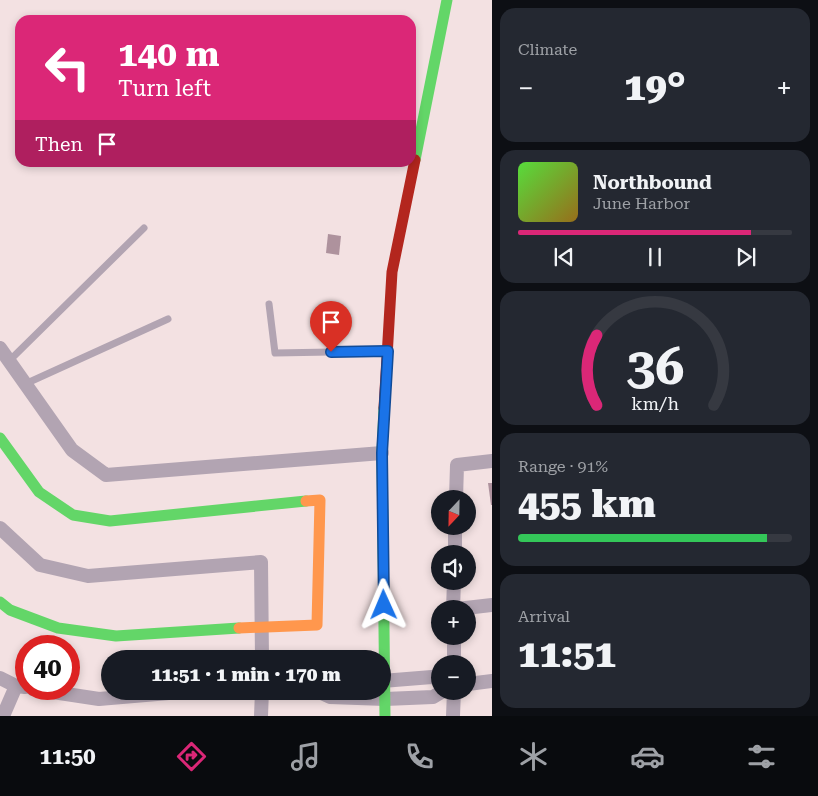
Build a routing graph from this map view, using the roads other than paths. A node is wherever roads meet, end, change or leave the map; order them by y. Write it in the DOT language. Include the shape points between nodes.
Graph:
graph roads {
  1 [pos="447,0"];
  2 [pos="416,153"];
  3 [pos="413,167"];
  4 [pos="144,228"];
  5 [pos="269,304"];
  6 [pos="168,319"];
  7 [pos="0,348"];
  8 [pos="388,351"];
  9 [pos="9,361"];
  10 [pos="25,384"];
  11 [pos="0,438"];
  12 [pos="382,453"];
  13 [pos="492,461"];
  14 [pos="456,490"];
  15 [pos="0,528"];
  16 [pos="0,602"];
  17 [pos="492,605"];
  18 [pos="476,607"];
  19 [pos="261,626"];
  20 [pos="262,650"];
  21 [pos="384,650"];
  22 [pos="431,677"];
  23 [pos="0,678"];
  24 [pos="391,680"];
  25 [pos="492,681"];
  26 [pos="476,683"];
  27 [pos="15,684"];
  28 [pos="15,696"];
  29 [pos="80,696"];
  30 [pos="431,697"];
  31 [pos="101,699"];
  32 [pos="391,699"];
  33 [pos="261,700"];
  34 [pos="385,700"];
  35 [pos="454,700"];
  36 [pos="2,716"];
  37 [pos="260,716"];
  38 [pos="385,716"];
  39 [pos="454,716"];
  1 -- 2 [label="street"];
  3 -- 8 [label="street" via="392,272"];
  4 -- 9 [label="lane"];
  5 -- 8 [label="lane" via="275,353"];
  6 -- 10 [label="lane"];
  7 -- 9 [label="street"];
  8 -- 12 [label="street"];
  9 -- 10 [label="street"];
  10 -- 12 [label="street" via="72,450 106,475"];
  11 -- 19 [label="street" via="40,492 73,515 110,521 320,500 317,625"];
  12 -- 21 [label="street"];
  13 -- 14 [label="street" via="457,465"];
  15 -- 19 [label="street" via="40,565 88,576 261,562"];
  16 -- 19 [label="street" via="10,610 58,628 116,636"];
  17 -- 18 [label="street"];
  19 -- 20 [label="street"];
  22 -- 24 [label="street"];
  23 -- 27 [label="street"];
  25 -- 26 [label="street"];
  28 -- 36 [label="street"];
  29 -- 31 [label="street"];
  30 -- 32 [label="street"];
  33 -- 37 [label="street"];
  34 -- 38 [label="street"];
  35 -- 39 [label="street"];
}
